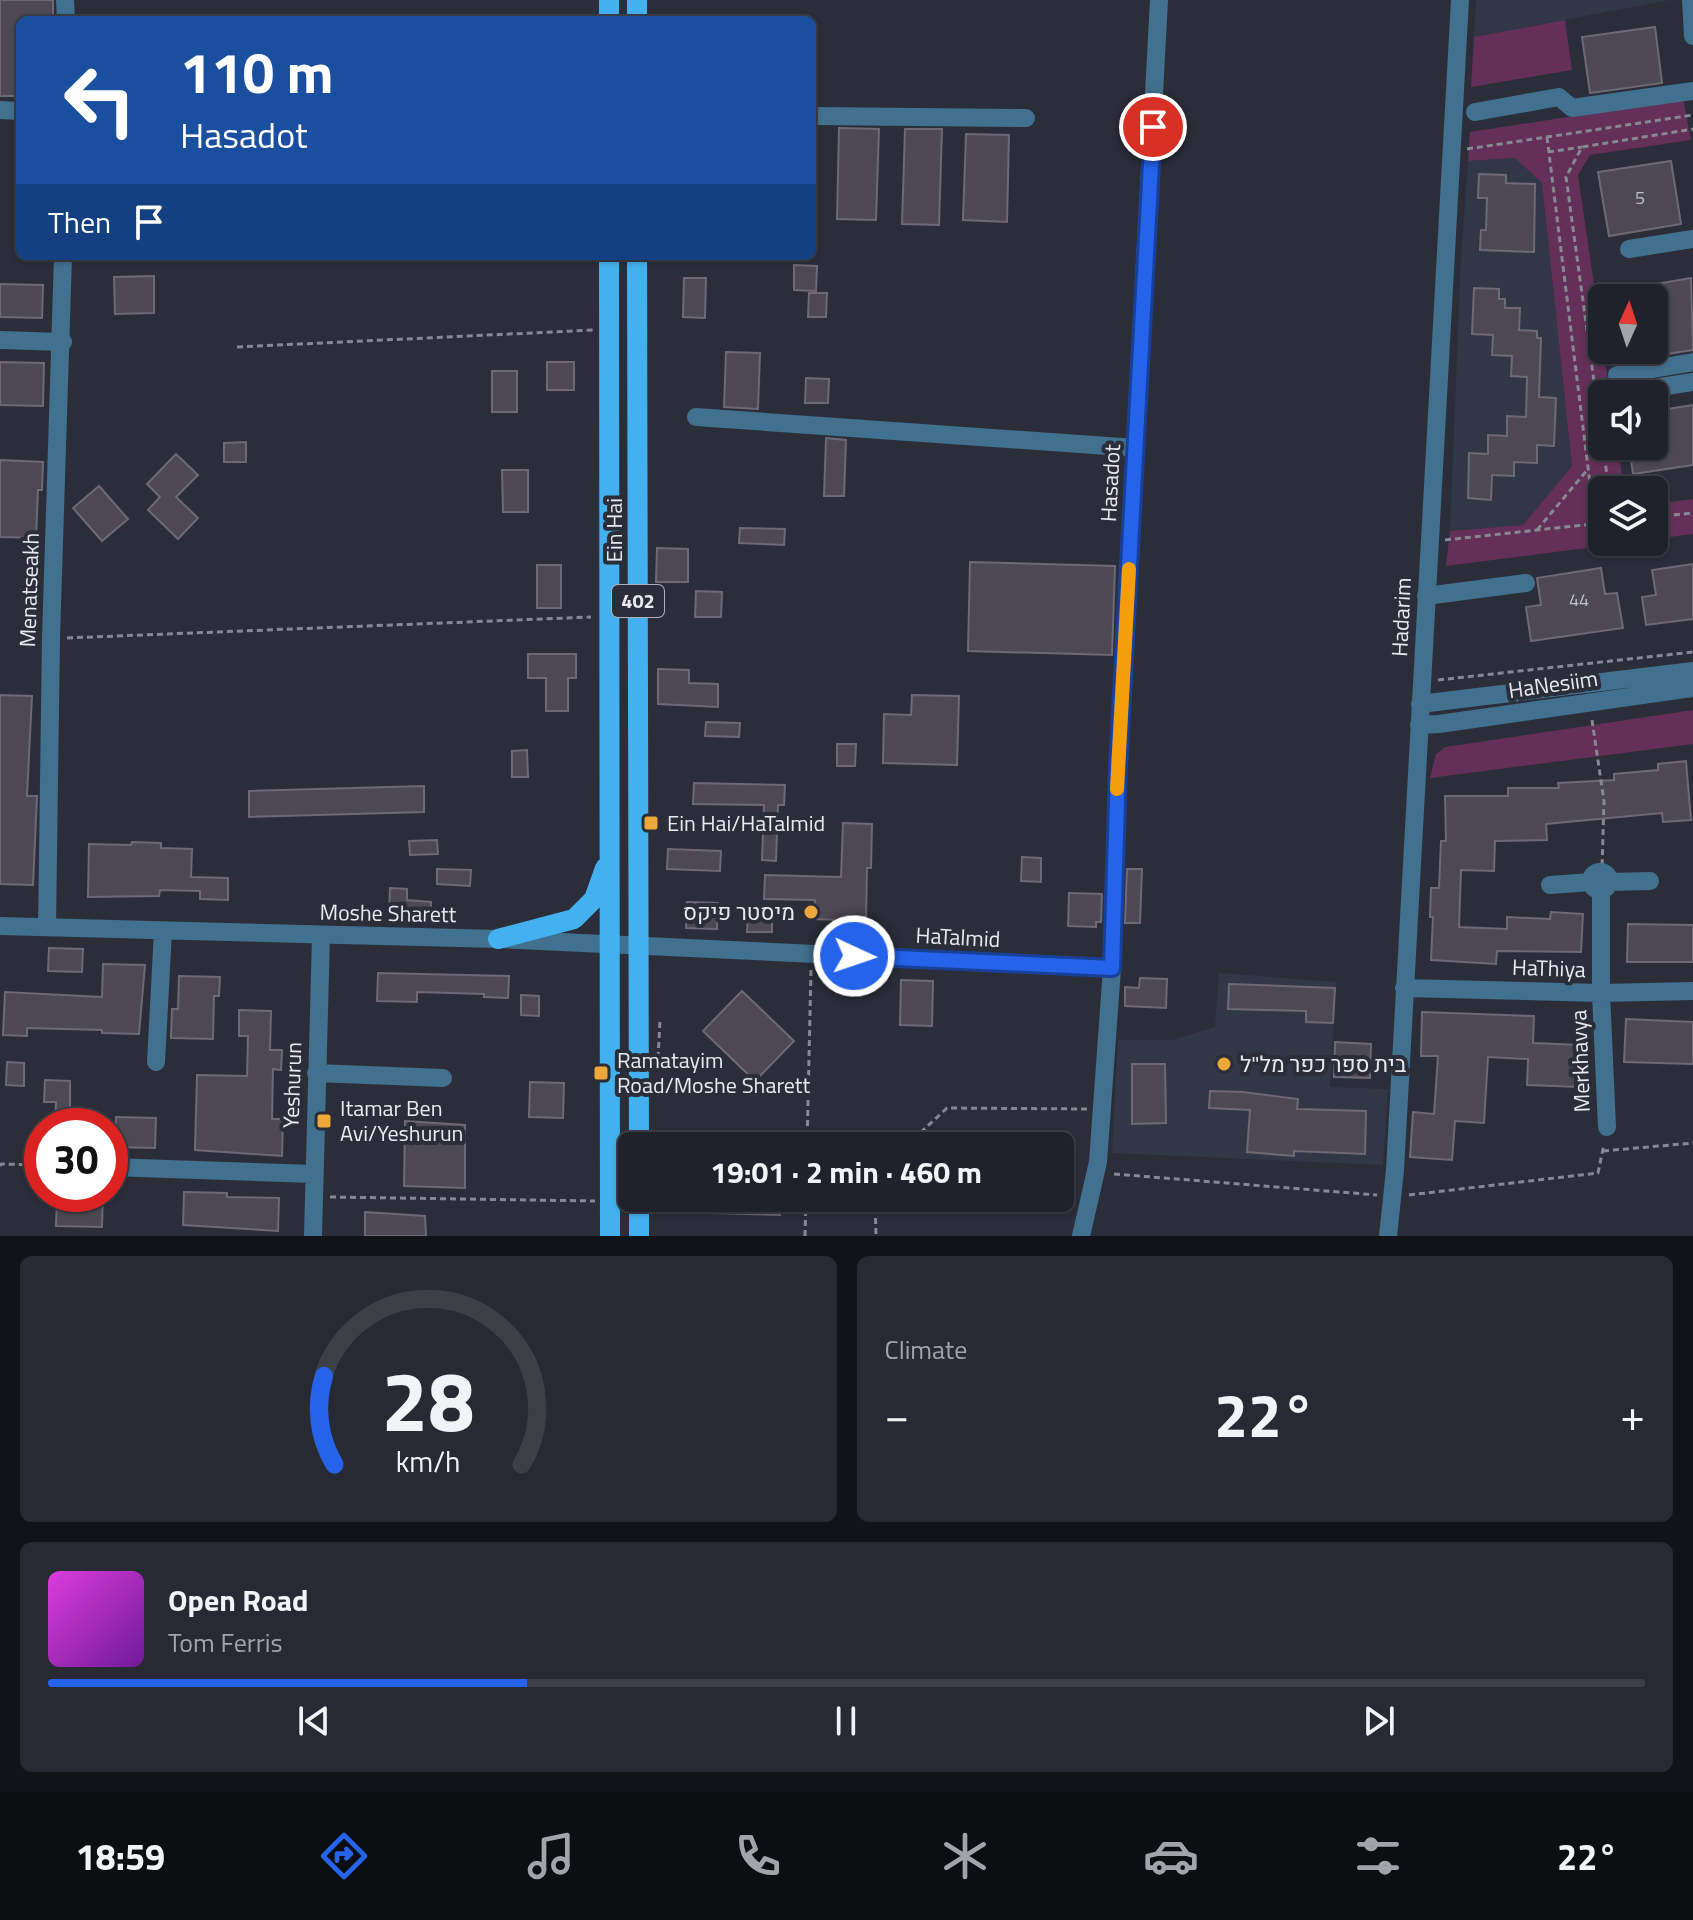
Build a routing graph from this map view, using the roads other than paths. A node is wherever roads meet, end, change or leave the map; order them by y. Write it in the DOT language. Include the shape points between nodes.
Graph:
graph roads {
  1 [pos="1159,0"];
  2 [pos="1460,0"];
  3 [pos="1691,0"];
  4 [pos="1693,36"];
  5 [pos="1693,91"];
  6 [pos="1475,112"];
  7 [pos="816,116"];
  8 [pos="1026,118"];
  9 [pos="1693,239"];
  10 [pos="1629,249"];
  11 [pos="63,260"];
  12 [pos="609,260"];
  13 [pos="637,260"];
  14 [pos="0,340"];
  15 [pos="63,342"];
  16 [pos="1693,362"];
  17 [pos="1632,380"];
  18 [pos="1693,382"];
  19 [pos="1668,383"];
  20 [pos="696,417"];
  21 [pos="1136,448"];
  22 [pos="1526,583"];
  23 [pos="1426,596"];
  24 [pos="1693,671"];
  25 [pos="1693,688"];
  26 [pos="1420,704"];
  27 [pos="1419,725"];
  28 [pos="610,853"];
  29 [pos="1650,881"];
  30 [pos="1601,882"];
  31 [pos="1550,885"];
  32 [pos="0,926"];
  33 [pos="47,927"];
  34 [pos="163,931"];
  35 [pos="321,936"];
  36 [pos="498,939"];
  37 [pos="611,946"];
  38 [pos="639,947"];
  39 [pos="1112,968"];
  40 [pos="1404,988"];
  41 [pos="1693,991"];
  42 [pos="1601,993"];
  43 [pos="156,1062"];
  44 [pos="316,1073"];
  45 [pos="443,1078"];
  46 [pos="1607,1127"];
  47 [pos="639,1132"];
  48 [pos="128,1168"];
  49 [pos="313,1174"];
  50 [pos="639,1212"];
  51 [pos="313,1236"];
  52 [pos="610,1236"];
  53 [pos="639,1236"];
  54 [pos="1081,1236"];
  55 [pos="1388,1236"];
  1 -- 21 [label="street, Hasadot"];
  2 -- 23 [label="street, Hadarim"];
  3 -- 4 [label="street"];
  5 -- 6 [label="street" via="1572,108 1559,97"];
  7 -- 8 [label="street"];
  9 -- 10 [label="street"];
  11 -- 15 [label="street, Menatseakh"];
  12 -- 28 [label="main road, Ein Hai / 402"];
  13 -- 38 [label="main road, Ein Hai / 402"];
  14 -- 15 [label="street"];
  15 -- 33 [label="street, Menatseakh"];
  16 -- 17 [label="street"];
  18 -- 19 [label="street"];
  20 -- 21 [label="street"];
  21 -- 39 [label="street, Hasadot"];
  22 -- 23 [label="street"];
  23 -- 26 [label="street, Hadarim"];
  24 -- 26 [label="street, HaNesiim"];
  25 -- 27 [label="street, HaNesiim"];
  26 -- 27 [label="street, Hadarim"];
  27 -- 40 [label="street, Hadarim"];
  28 -- 36 [label="main road" via="594,899 574,919"];
  28 -- 37 [label="main road, Ein Hai / 402"];
  29 -- 30 [label="street"];
  30 -- 31 [label="street"];
  30 -- 42 [label="street, Merkhavya"];
  32 -- 33 [label="street, Moshe Sharett"];
  33 -- 34 [label="street, Moshe Sharett"];
  34 -- 35 [label="street, Moshe Sharett"];
  34 -- 43 [label="street"];
  35 -- 36 [label="street, Moshe Sharett"];
  35 -- 44 [label="street, Yeshurun"];
  36 -- 37 [label="street, Moshe Sharett"];
  37 -- 38 [label="street, HaTalmid"];
  37 -- 52 [label="main road, 402"];
  38 -- 39 [label="street, HaTalmid"];
  38 -- 47 [label="main road, 402"];
  39 -- 54 [label="street, Hasadot" via="1098,1162"];
  40 -- 42 [label="street, HaThiya"];
  40 -- 55 [label="street, Hadarim"];
  41 -- 42 [label="street, HaThiya"];
  42 -- 46 [label="street, Merkhavya"];
  44 -- 45 [label="street"];
  44 -- 49 [label="street, Yeshurun"];
  48 -- 49 [label="street"];
  49 -- 51 [label="street, Yeshurun"];
  50 -- 53 [label="main road"];
}
